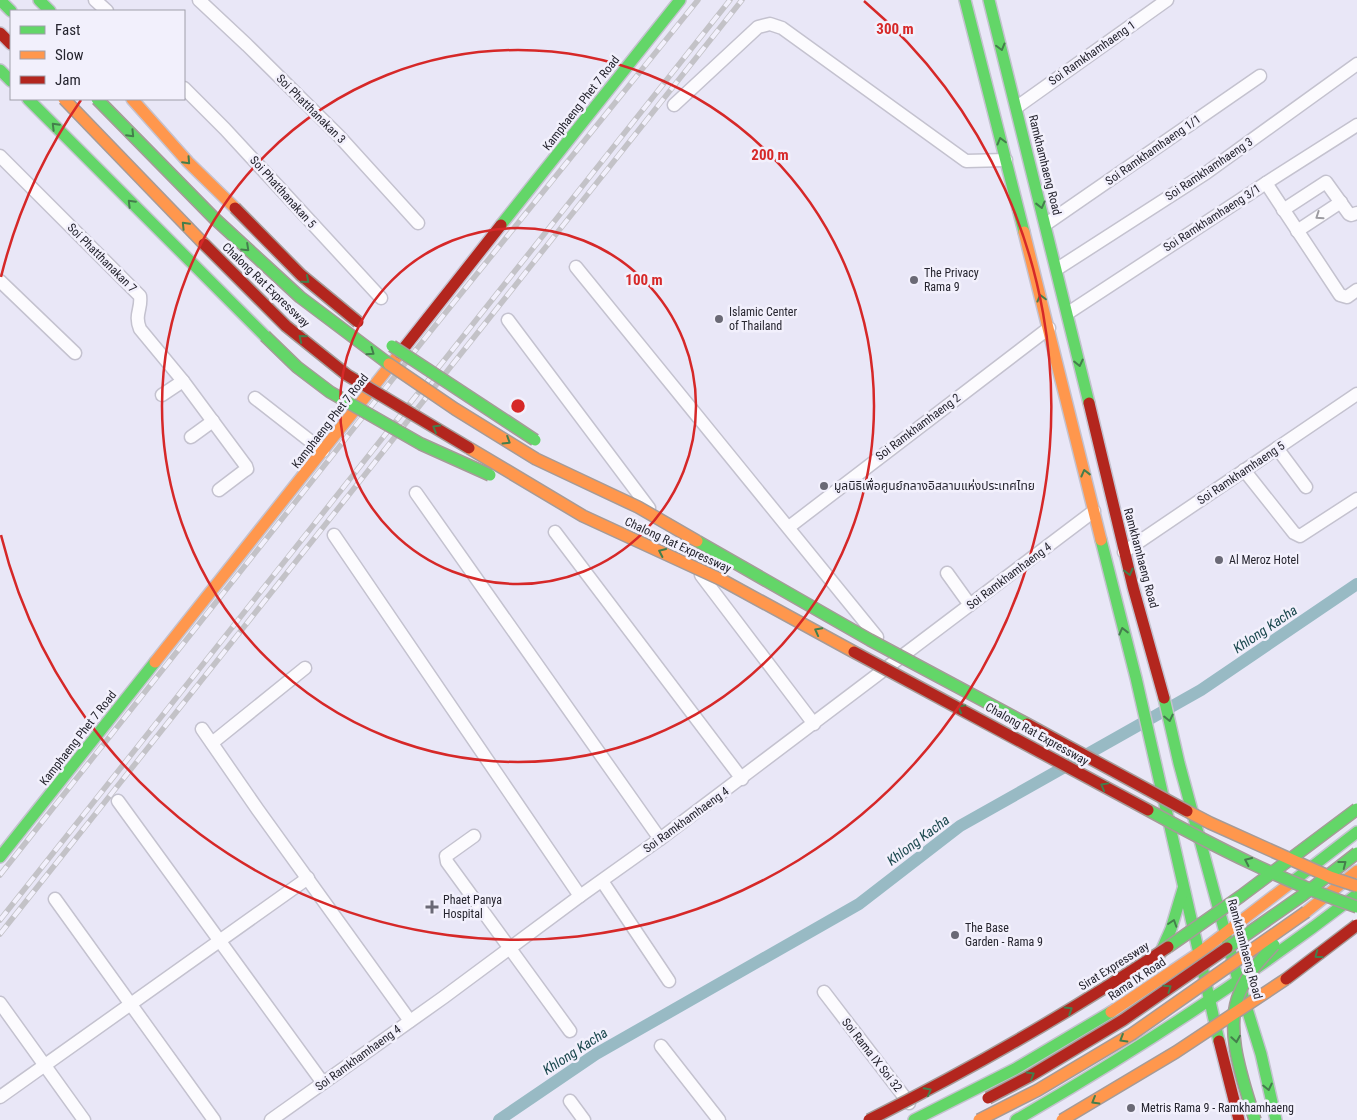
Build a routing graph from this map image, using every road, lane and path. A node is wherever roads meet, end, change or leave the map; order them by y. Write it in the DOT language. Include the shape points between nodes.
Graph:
graph roads {
  1 [pos="0,0"];
  2 [pos="39,0"];
  3 [pos="95,0"];
  4 [pos="199,0"];
  5 [pos="680,0"];
  6 [pos="965,0"];
  7 [pos="1167,0"];
  8 [pos="990,4"];
  9 [pos="10,10"];
  10 [pos="49,10"];
  11 [pos="106,10"];
  12 [pos="968,14"];
  13 [pos="0,32"];
  14 [pos="10,43"];
  15 [pos="1357,64"];
  16 [pos="0,70"];
  17 [pos="1260,76"];
  18 [pos="10,80"];
  19 [pos="185,89"];
  20 [pos="29,100"];
  21 [pos="65,100"];
  22 [pos="98,100"];
  23 [pos="133,100"];
  24 [pos="674,105"];
  25 [pos="1017,107"];
  26 [pos="1357,125"];
  27 [pos="0,156"];
  28 [pos="1006,160"];
  29 [pos="1266,183"];
  30 [pos="1340,202"];
  31 [pos="1283,210"];
  32 [pos="1357,213"];
  33 [pos="418,223"];
  34 [pos="1046,224"];
  35 [pos="1297,231"];
  36 [pos="576,266"];
  37 [pos="1057,269"];
  38 [pos="0,281"];
  39 [pos="1357,290"];
  40 [pos="381,298"];
  41 [pos="1068,313"];
  42 [pos="508,320"];
  43 [pos="364,327"];
  44 [pos="1049,328"];
  45 [pos="380,339"];
  46 [pos="75,353"];
  47 [pos="183,381"];
  48 [pos="1357,394"];
  49 [pos="162,396"];
  50 [pos="255,398"];
  51 [pos="213,421"];
  52 [pos="191,437"];
  53 [pos="546,447"];
  54 [pos="1277,448"];
  55 [pos="323,451"];
  56 [pos="571,463"];
  57 [pos="1244,470"];
  58 [pos="1306,486"];
  59 [pos="219,490"];
  60 [pos="416,493"];
  61 [pos="1357,499"];
  62 [pos="1113,504"];
  63 [pos="638,507"];
  64 [pos="1094,511"];
  65 [pos="583,516"];
  66 [pos="788,527"];
  67 [pos="555,532"];
  68 [pos="334,535"];
  69 [pos="1124,552"];
  70 [pos="947,573"];
  71 [pos="970,605"];
  72 [pos="896,662"];
  73 [pos="305,668"];
  74 [pos="814,724"];
  75 [pos="202,729"];
  76 [pos="212,743"];
  77 [pos="742,779"];
  78 [pos="118,801"];
  79 [pos="1357,809"];
  80 [pos="1357,832"];
  81 [pos="474,836"];
  82 [pos="660,839"];
  83 [pos="1357,853"];
  84 [pos="0,857"];
  85 [pos="1357,871"];
  86 [pos="308,878"];
  87 [pos="1211,878"];
  88 [pos="602,881"];
  89 [pos="1357,886"];
  90 [pos="1184,887"];
  91 [pos="1357,894"];
  92 [pos="580,896"];
  93 [pos="55,899"];
  94 [pos="1264,904"];
  95 [pos="1357,907"];
  96 [pos="1306,912"];
  97 [pos="1357,925"];
  98 [pos="1226,932"];
  99 [pos="1310,932"];
  100 [pos="220,940"];
  101 [pos="510,949"];
  102 [pos="1199,953"];
  103 [pos="1238,980"];
  104 [pos="669,981"];
  105 [pos="824,992"];
  106 [pos="1209,1001"];
  107 [pos="0,1003"];
  108 [pos="130,1004"];
  109 [pos="1120,1008"];
  110 [pos="410,1021"];
  111 [pos="570,1031"];
  112 [pos="661,1046"];
  113 [pos="1135,1048"];
  114 [pos="1261,1054"];
  115 [pos="1224,1060"];
  116 [pos="44,1066"];
  117 [pos="323,1083"];
  118 [pos="971,1092"];
  119 [pos="0,1097"];
  120 [pos="570,1101"];
  121 [pos="980,1102"];
  122 [pos="917,1119"];
  123 [pos="84,1120"];
  124 [pos="214,1120"];
  125 [pos="271,1120"];
  126 [pos="584,1120"];
  127 [pos="718,1120"];
  128 [pos="869,1120"];
  129 [pos="979,1120"];
  130 [pos="1003,1120"];
  131 [pos="1016,1120"];
  132 [pos="1062,1120"];
  133 [pos="1239,1120"];
  134 [pos="1255,1120"];
  135 [pos="1276,1120"];
  1 -- 9 [label="main road"];
  2 -- 10 [label="main road"];
  3 -- 11 [label="street"];
  4 -- 33 [label="street, Soi Phatthanakan 3" via="339,136"];
  5 -- 55 [label="main road, Kamphaeng Phet 7 Road"];
  6 -- 12 [label="main road"];
  7 -- 25 [label="street, Soi Ramkhamhaeng 1"];
  8 -- 12 [label="main road"];
  8 -- 25 [label="main road, Ramkhamhaeng Road, one-way"];
  28 -- 12 [label="main road, one-way"];
  13 -- 14 [label="main road"];
  15 -- 37 [label="street, Soi Ramkhamhaeng 3" via="1206,173"];
  16 -- 18 [label="main road"];
  17 -- 34 [label="street, Soi Ramkhamhaeng 1/1"];
  19 -- 40 [label="street, Soi Phatthanakan 5"];
  65 -- 20 [label="main road, one-way, bridge" via="421,444 330,392 297,367 265,336"];
  65 -- 21 [label="main road, Chalong Rat Expressway, one-way, bridge" via="347,375 286,326"];
  22 -- 63 [label="main road, Chalong Rat Expressway, one-way, bridge" via="221,225 300,297 360,344 536,459"];
  23 -- 43 [label="main road, one-way, bridge" via="188,162 300,275"];
  24 -- 28 [label="street" via="758,27 770,24 782,28 966,160"];
  25 -- 34 [label="main road, Ramkhamhaeng Road, one-way"];
  26 -- 29 [label="street, Soi Ramkhamhaeng 3/1"];
  27 -- 47 [label="street, Soi Phatthanakan 7" via="140,296 137,321 140,329"];
  44 -- 28 [label="main road, one-way"];
  29 -- 31 [label="street"];
  29 -- 41 [label="street, Soi Ramkhamhaeng 3/1"];
  30 -- 31 [label="street" via="1326,182"];
  30 -- 32 [label="street" via="1349,214"];
  30 -- 35 [label="street, one-way"];
  31 -- 35 [label="street"];
  34 -- 37 [label="main road, Ramkhamhaeng Road"];
  35 -- 39 [label="street" via="1340,295 1347,297"];
  36 -- 66 [label="street"];
  37 -- 41 [label="main road, Ramkhamhaeng Road"];
  38 -- 46 [label="street"];
  41 -- 62 [label="main road, Ramkhamhaeng Road, one-way"];
  42 -- 74 [label="street"];
  64 -- 44 [label="main road, one-way"];
  44 -- 66 [label="street, Soi Ramkhamhaeng 2"];
  45 -- 53 [label="main road, bridge"];
  47 -- 49 [label="street"];
  47 -- 51 [label="street, Soi Phatthanakan 7"];
  48 -- 54 [label="street, Soi Ramkhamhaeng 5"];
  50 -- 55 [label="street"];
  51 -- 52 [label="street"];
  51 -- 59 [label="street, Soi Phatthanakan 7" via="247,469"];
  54 -- 57 [label="street, Soi Ramkhamhaeng 5"];
  54 -- 58 [label="street"];
  55 -- 84 [label="main road, Kamphaeng Phet 7 Road"];
  56 -- 63 [label="main road, bridge"];
  57 -- 61 [label="street" via="1294,533 1300,536"];
  57 -- 69 [label="street, Soi Ramkhamhaeng 5"];
  60 -- 82 [label="street"];
  62 -- 64 [label="main road"];
  62 -- 69 [label="main road, Ramkhamhaeng Road"];
  63 -- 89 [label="main road, Chalong Rat Expressway, bridge" via="870,640 1210,824"];
  64 -- 71 [label="street, Soi Ramkhamhaeng 4"];
  90 -- 64 [label="main road, one-way"];
  95 -- 65 [label="main road, Chalong Rat Expressway, one-way, bridge" via="1314,892 1203,840 730,584"];
  66 -- 72 [label="street"];
  67 -- 77 [label="street"];
  68 -- 92 [label="street"];
  69 -- 87 [label="main road, Ramkhamhaeng Road, one-way"];
  70 -- 71 [label="street"];
  71 -- 72 [label="street, Soi Ramkhamhaeng 4"];
  72 -- 74 [label="street, Soi Ramkhamhaeng 4"];
  73 -- 76 [label="street"];
  74 -- 77 [label="street, Soi Ramkhamhaeng 4"];
  75 -- 76 [label="street"];
  76 -- 86 [label="street"];
  77 -- 82 [label="street, Soi Ramkhamhaeng 4"];
  78 -- 100 [label="street"];
  128 -- 79 [label="main road, Sirat Expressway, one-way, bridge" via="1029,1036 1147,962 1264,881"];
  80 -- 94 [label="main road, Rama IX Road"];
  81 -- 101 [label="street" via="446,856 447,862"];
  82 -- 88 [label="street, Soi Ramkhamhaeng 4"];
  121 -- 83 [label="main road, Rama IX Road, one-way, bridge" via="1123,1020 1303,895"];
  85 -- 96 [label="main road, bridge"];
  86 -- 100 [label="street"];
  86 -- 110 [label="street"];
  87 -- 94 [label="main road" via="1231,896"];
  87 -- 98 [label="main road, Ramkhamhaeng Road"];
  88 -- 92 [label="street, Soi Ramkhamhaeng 4"];
  88 -- 104 [label="street"];
  90 -- 102 [label="main road"];
  109 -- 90 [label="main road, one-way" via="1143,983 1161,953"];
  91 -- 99 [label="main road"];
  92 -- 101 [label="street, Soi Ramkhamhaeng 4"];
  93 -- 108 [label="street"];
  94 -- 98 [label="main road, Rama IX Road"];
  96 -- 129 [label="main road, one-way, bridge" via="1132,1034 1038,1090"];
  96 -- 134 [label="main road, one-way, bridge" via="1254,966 1241,988 1234,1010 1234,1037"];
  97 -- 132 [label="main road, one-way, bridge" via="1253,1003 1143,1074"];
  98 -- 102 [label="main road, Rama IX Road"];
  98 -- 103 [label="main road, Ramkhamhaeng Road"];
  99 -- 103 [label="main road"];
  99 -- 114 [label="main road" via="1272,983 1261,1011"];
  100 -- 108 [label="street"];
  100 -- 117 [label="street"];
  101 -- 110 [label="street, Soi Ramkhamhaeng 4"];
  101 -- 111 [label="street"];
  102 -- 106 [label="main road"];
  102 -- 109 [label="main road, Rama IX Road"];
  103 -- 106 [label="main road"];
  103 -- 114 [label="main road, Ramkhamhaeng Road"];
  105 -- 122 [label="street, Soi Rama IX Soi 32"];
  106 -- 113 [label="main road"];
  106 -- 115 [label="main road"];
  107 -- 116 [label="street"];
  108 -- 116 [label="street"];
  108 -- 124 [label="street"];
  109 -- 118 [label="main road, Rama IX Road"];
  110 -- 117 [label="street, Soi Ramkhamhaeng 4"];
  112 -- 127 [label="street"];
  113 -- 115 [label="main road" via="1182,1044 1206,1050"];
  113 -- 131 [label="main road"];
  114 -- 135 [label="main road, Ramkhamhaeng Road, one-way"];
  115 -- 133 [label="main road"];
  116 -- 119 [label="street"];
  116 -- 123 [label="street"];
  117 -- 125 [label="street, Soi Ramkhamhaeng 4"];
  118 -- 122 [label="main road, Rama IX Road"];
  118 -- 130 [label="main road" via="989,1096 1000,1108"];
  120 -- 126 [label="street"];
}
